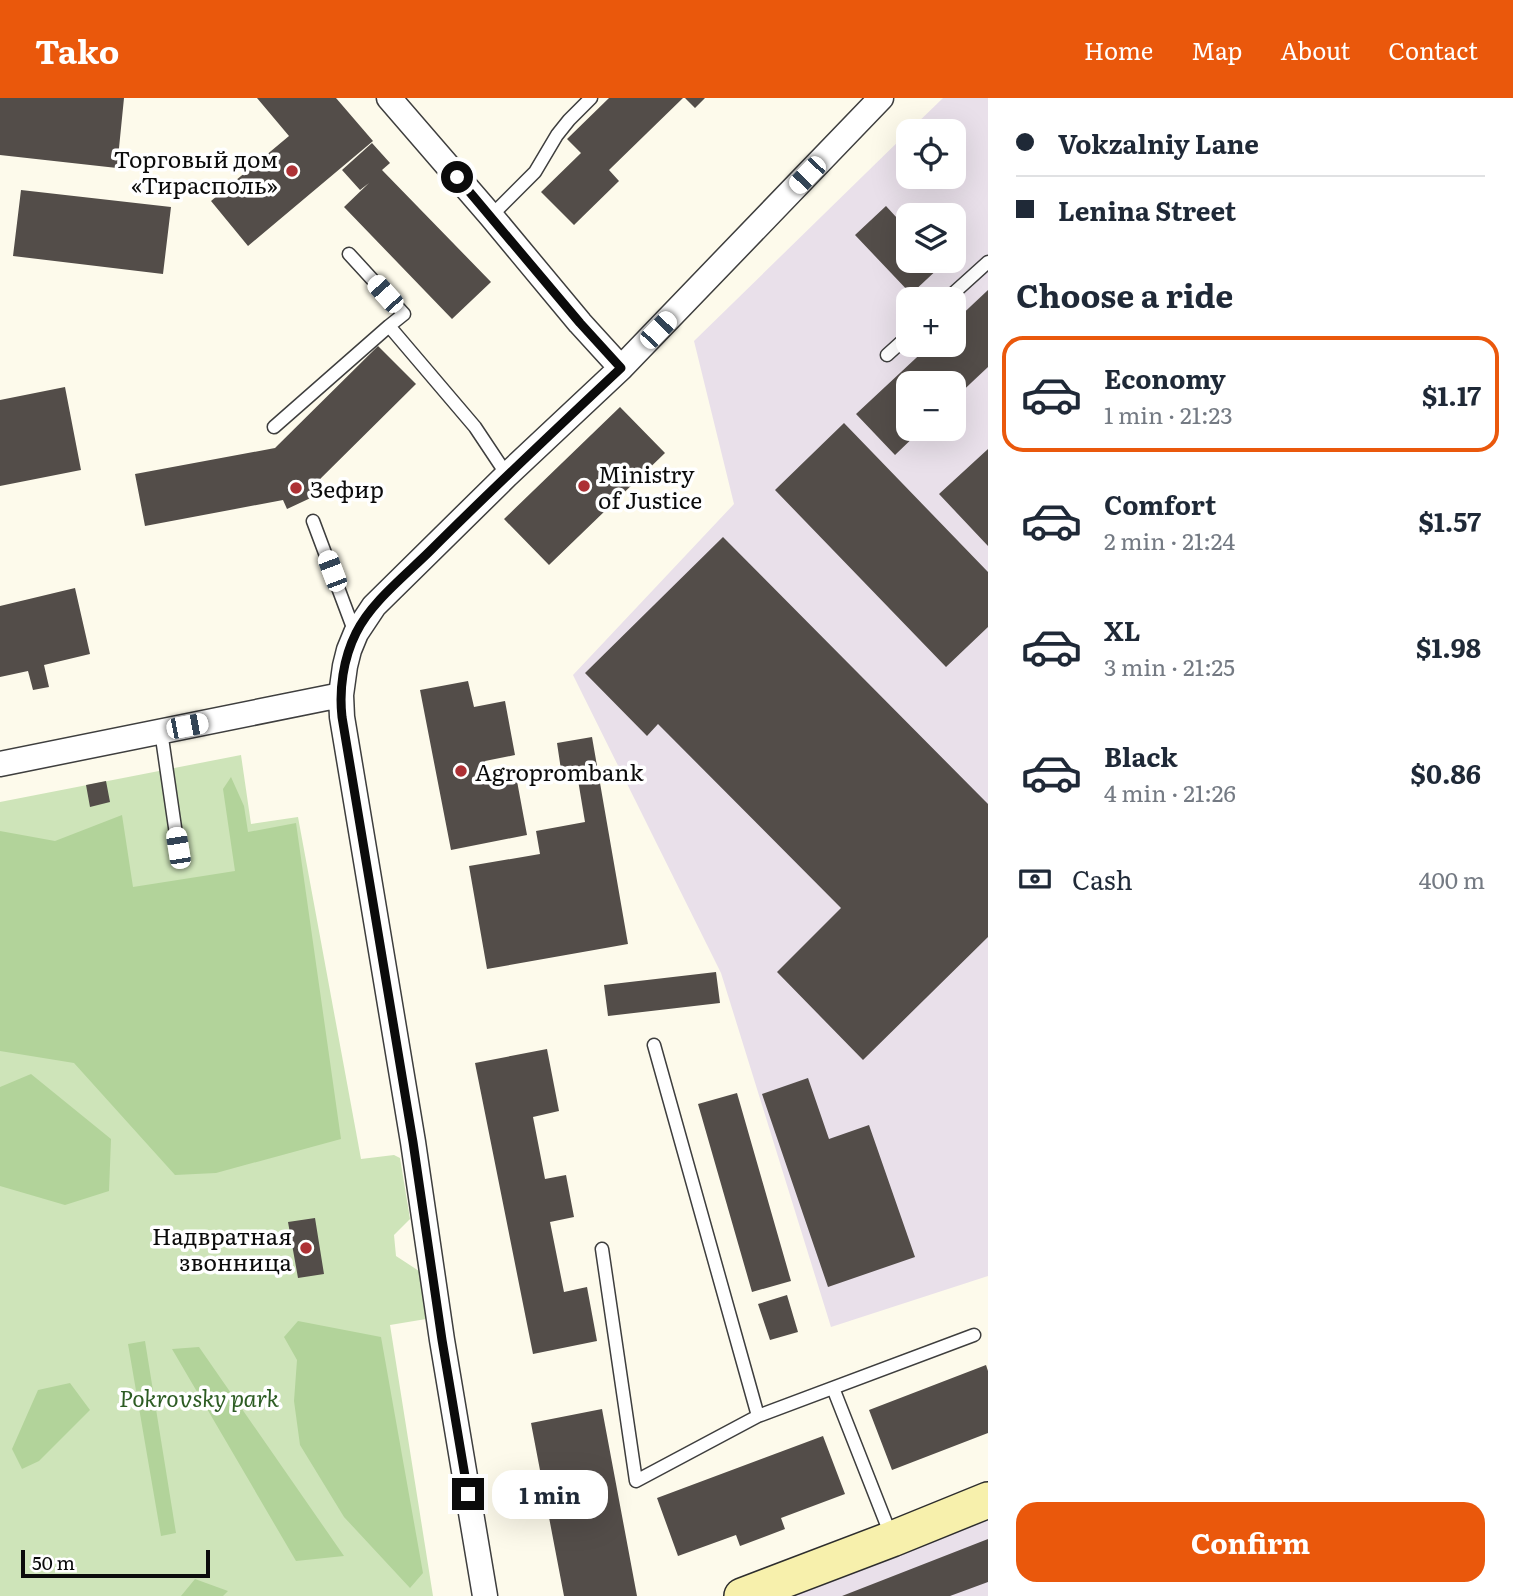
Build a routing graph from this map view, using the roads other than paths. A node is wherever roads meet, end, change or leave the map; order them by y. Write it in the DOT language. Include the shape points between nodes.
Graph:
graph roads {
  1 [pos="389,98"];
  2 [pos="591,98"];
  3 [pos="881,98"];
  4 [pos="491,216"];
  5 [pos="349,254"];
  6 [pos="988,262"];
  7 [pos="960,287"];
  8 [pos="390,326"];
  9 [pos="896,347"];
  10 [pos="887,355"];
  11 [pos="621,368"];
  12 [pos="274,427"];
  13 [pos="507,475"];
  14 [pos="313,522"];
  15 [pos="356,634"];
  16 [pos="341,695"];
  17 [pos="161,731"];
  18 [pos="0,764"];
  19 [pos="178,848"];
  20 [pos="654,1045"];
  21 [pos="602,1249"];
  22 [pos="974,1335"];
  23 [pos="833,1388"];
  24 [pos="758,1416"];
  25 [pos="988,1500"];
  26 [pos="892,1539"];
  27 [pos="485,1596"];
  28 [pos="742,1596"];
  1 -- 4 [label="street"];
  2 -- 4 [label="lane" via="557,135 535,172"];
  3 -- 11 [label="street"];
  4 -- 11 [label="street"];
  5 -- 8 [label="lane" via="404,314"];
  6 -- 7 [label="lane"];
  8 -- 12 [label="lane"];
  8 -- 13 [label="lane" via="475,427"];
  9 -- 10 [label="lane"];
  11 -- 13 [label="street"];
  13 -- 15 [label="street" via="374,606"];
  14 -- 15 [label="lane"];
  15 -- 16 [label="street"];
  16 -- 17 [label="street"];
  16 -- 27 [label="street"];
  17 -- 18 [label="street"];
  17 -- 19 [label="lane"];
  20 -- 24 [label="lane"];
  21 -- 24 [label="lane" via="636,1481"];
  22 -- 23 [label="lane"];
  23 -- 24 [label="lane"];
  23 -- 26 [label="lane"];
  25 -- 26 [label="street"];
  26 -- 28 [label="street"];
}
